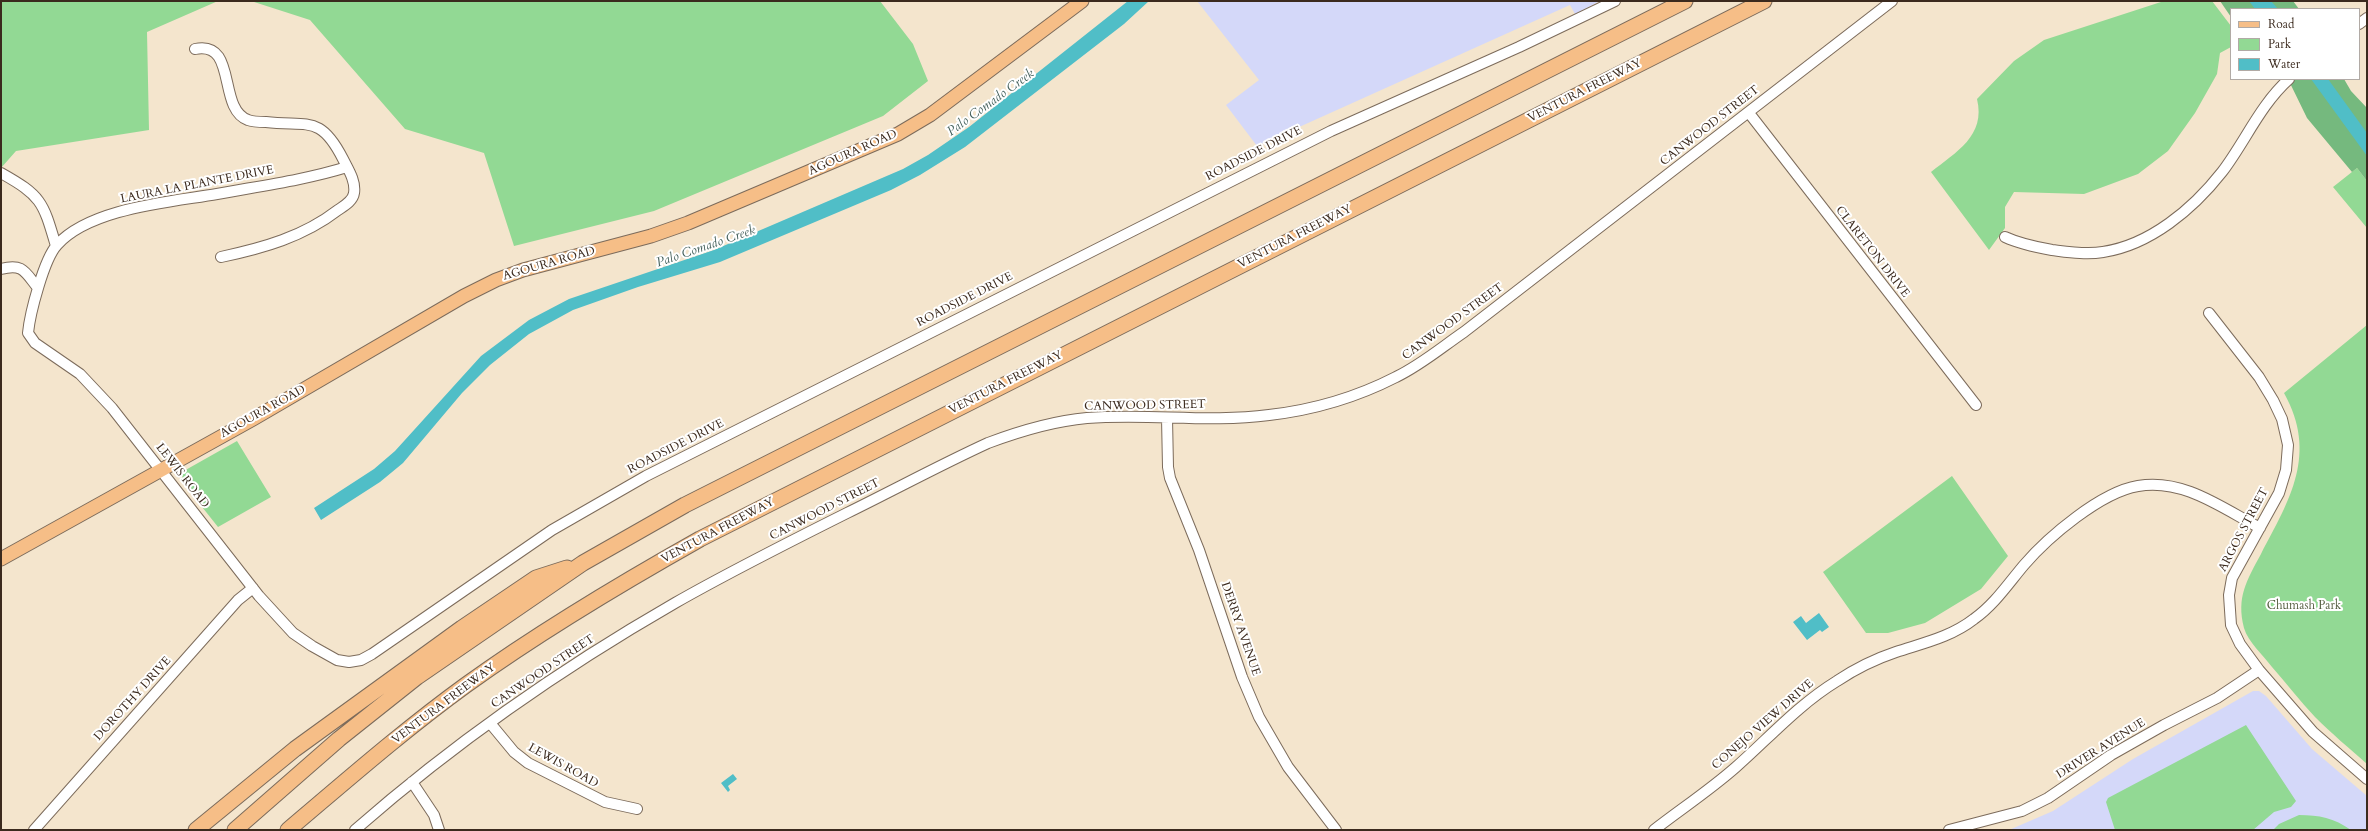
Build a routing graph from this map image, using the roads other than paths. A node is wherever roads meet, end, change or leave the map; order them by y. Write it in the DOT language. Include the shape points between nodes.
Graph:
graph roads {
  1 [pos="1082,1"];
  2 [pos="1615,1"];
  3 [pos="1686,1"];
  4 [pos="1764,1"];
  5 [pos="1892,1"];
  6 [pos="195,49"];
  7 [pos="2288,80"];
  8 [pos="1749,113"];
  9 [pos="347,167"];
  10 [pos="1,173"];
  11 [pos="2005,237"];
  12 [pos="56,246"];
  13 [pos="221,257"];
  14 [pos="1,269"];
  15 [pos="38,288"];
  16 [pos="2209,314"];
  17 [pos="1976,405"];
  18 [pos="1167,418"];
  19 [pos="159,469"];
  20 [pos="2260,528"];
  21 [pos="1,559"];
  22 [pos="583,563"];
  23 [pos="253,588"];
  24 [pos="349,662"];
  25 [pos="2259,670"];
  26 [pos="490,723"];
  27 [pos="2367,779"];
  28 [pos="412,782"];
  29 [pos="638,809"];
  30 [pos="293,826"];
  31 [pos="34,830"];
  32 [pos="196,830"];
  33 [pos="235,830"];
  34 [pos="355,830"];
  35 [pos="439,830"];
  36 [pos="1336,830"];
  37 [pos="1654,830"];
  38 [pos="1949,830"];
  1 -- 19 [label="main road, AGOURA ROAD" via="930,115 898,134 688,223 496,280 464,296 253,419"];
  2 -- 24 [label="street, ROADSIDE DRIVE" via="1331,131 646,476 552,530 372,654 361,660"];
  3 -- 22 [label="highway" via="684,505"];
  4 -- 30 [label="highway, VENTURA FREEWAY" via="700,539 611,590 466,685 376,755"];
  5 -- 8 [label="street, CANWOOD STREET"];
  6 -- 9 [label="street" via="207,49 220,59 232,107 239,114 248,120 310,124 318,127 338,149"];
  7 -- 11 [label="street" via="2261,112 2221,174 2180,215 2139,242 2103,252 2074,253 2031,246"];
  8 -- 17 [label="street, CLARETON DRIVE"];
  8 -- 18 [label="street, CANWOOD STREET" via="1464,332 1397,377 1348,397 1302,410 1242,418"];
  9 -- 12 [label="street, LAURA LA PLANTE DRIVE" via="316,177 154,204 113,214 82,228"];
  9 -- 13 [label="street" via="352,177 354,194 329,217 260,249"];
  10 -- 12 [label="street" via="36,196 48,218"];
  12 -- 15 [label="street, LAURA LA PLANTE DRIVE"];
  14 -- 15 [label="street" via="14,266 21,268"];
  15 -- 19 [label="street, LEWIS ROAD" via="29,325 30,338 80,374 112,408"];
  16 -- 20 [label="street, ARGOS STREET" via="2259,377 2282,419 2288,445 2286,470 2279,493"];
  18 -- 26 [label="street, CANWOOD STREET" via="1087,418 1027,430 988,443 740,567 675,603 592,653"];
  18 -- 36 [label="street, DERRY AVENUE" via="1170,478 1199,550 1242,677 1259,717 1288,767"];
  19 -- 21 [label="main road, AGOURA ROAD"];
  19 -- 23 [label="street, LEWIS ROAD"];
  20 -- 25 [label="street, ARGOS STREET" via="2232,578 2229,595 2232,625 2240,644"];
  20 -- 37 [label="street, CONEJO VIEW DRIVE" via="2194,493 2176,487 2155,483 2135,486 2113,494 2073,520 2047,541 1993,603 1974,620 1948,635 1856,669 1816,694 1733,770"];
  22 -- 32 [label="highway" via="536,578 295,749"];
  22 -- 33 [label="highway" via="417,678"];
  23 -- 24 [label="street, LEWIS ROAD" via="293,633 328,656"];
  23 -- 31 [label="street, DOROTHY DRIVE" via="238,600"];
  25 -- 27 [label="street, ARGOS STREET" via="2314,732"];
  25 -- 38 [label="street, DRIVER AVENUE" via="2217,698 2111,755 2048,798 2022,811"];
  26 -- 28 [label="street, CANWOOD STREET"];
  26 -- 29 [label="street, LEWIS ROAD" via="514,752 528,763 605,802"];
  28 -- 34 [label="street, CANWOOD STREET"];
  28 -- 35 [label="street" via="434,815"];
}
